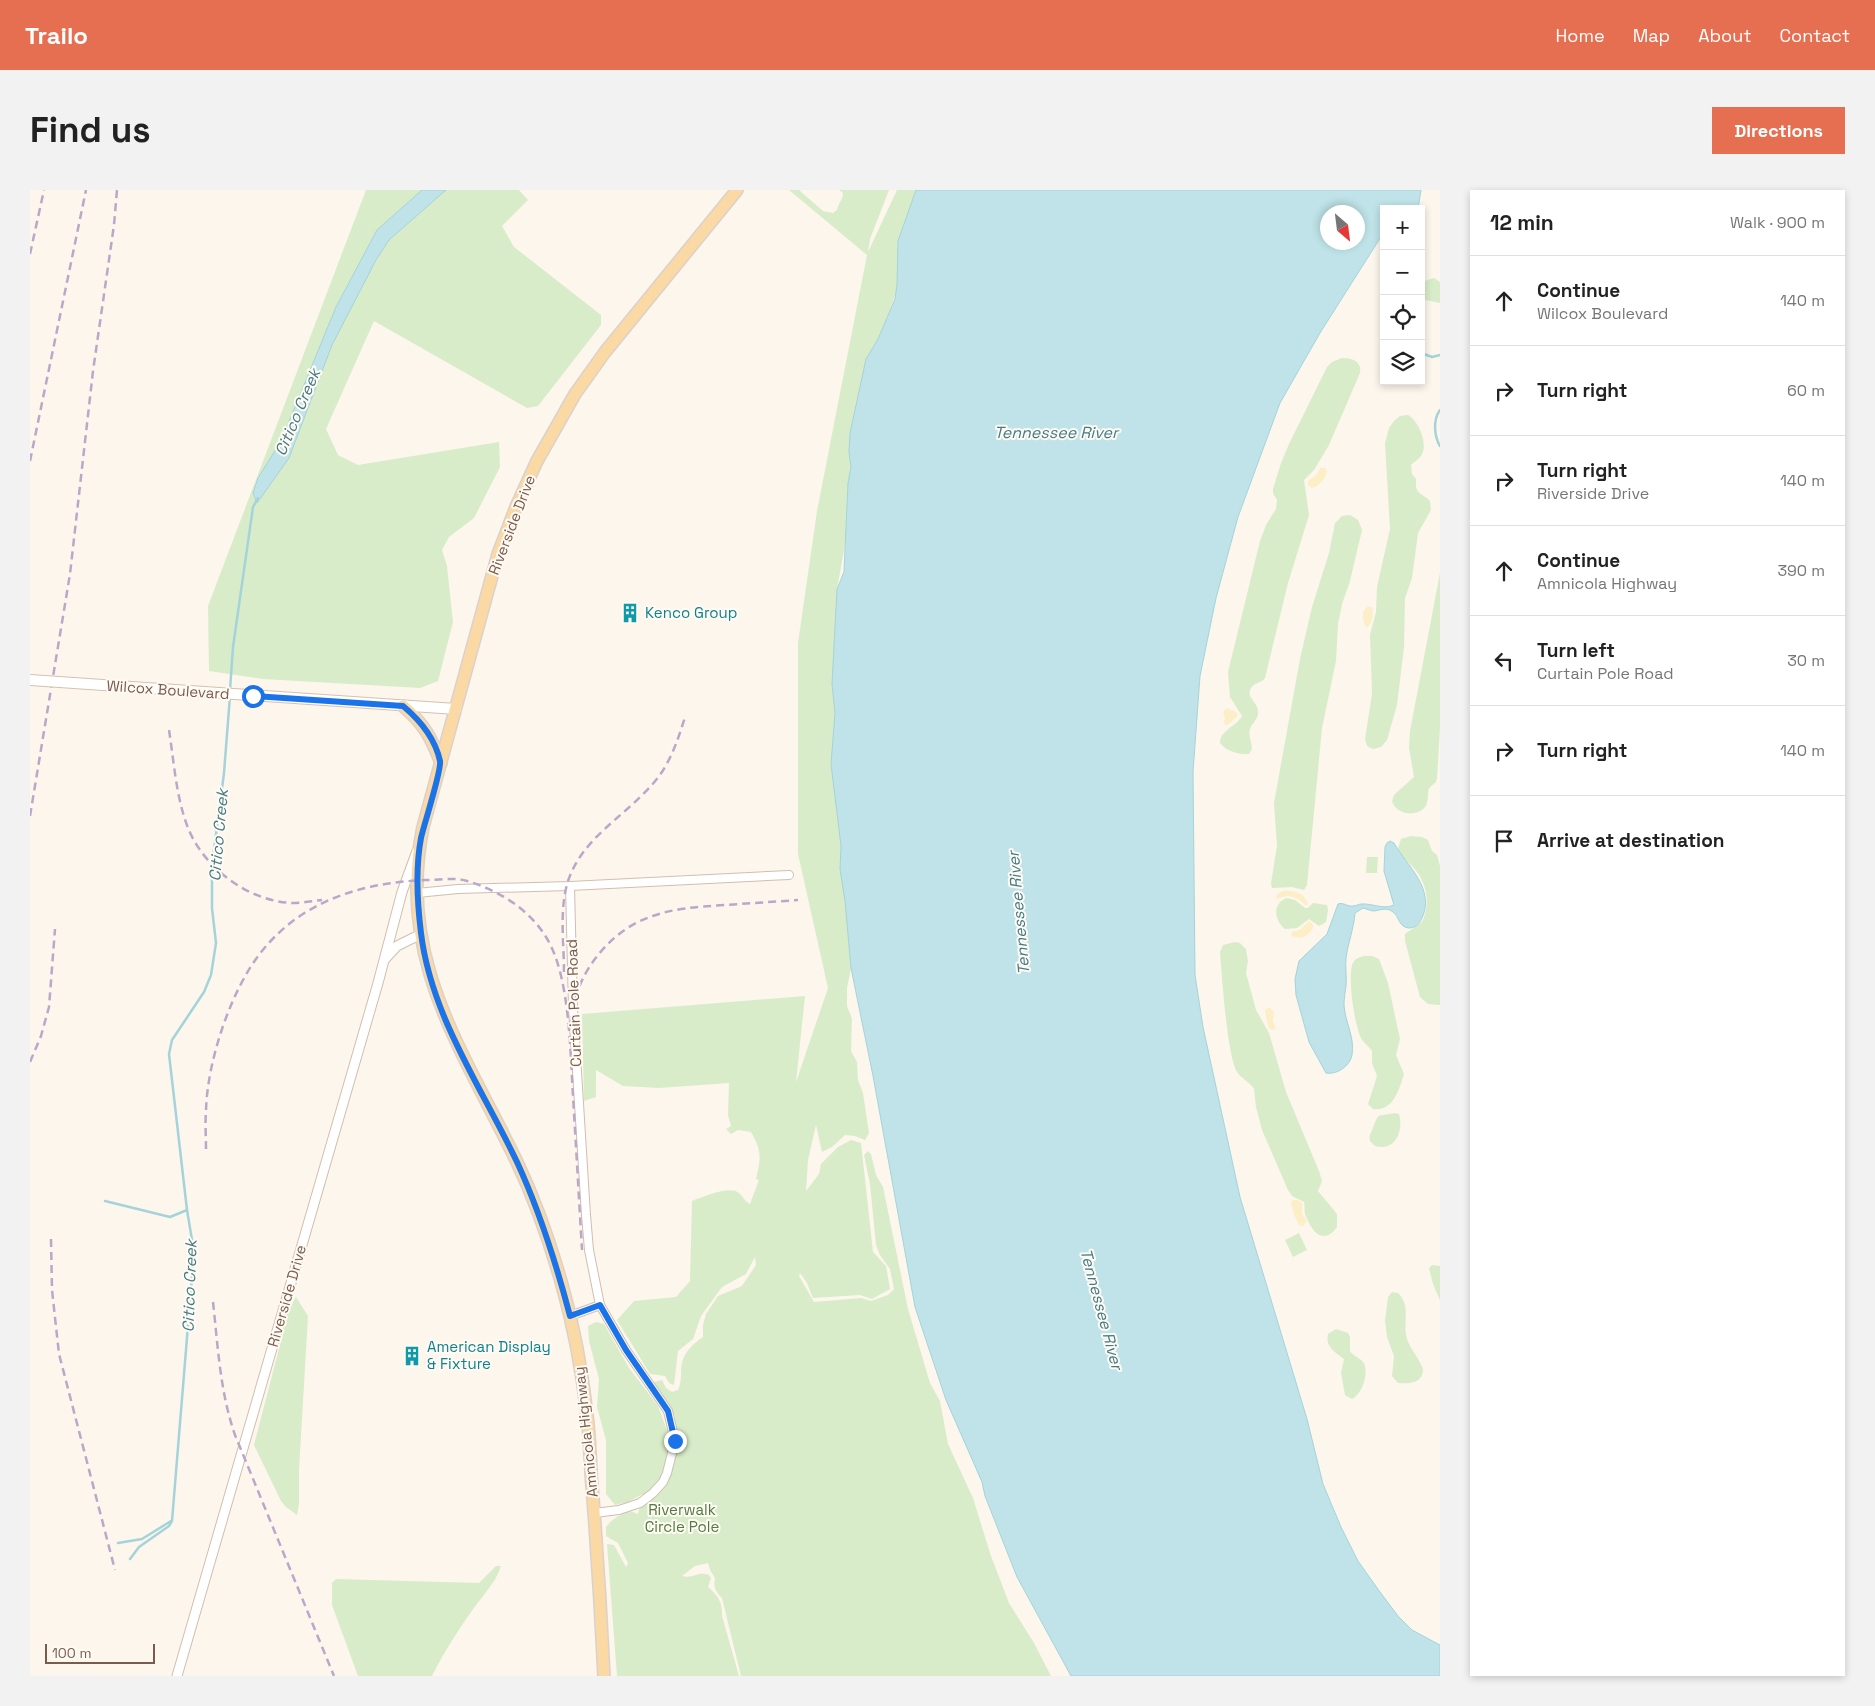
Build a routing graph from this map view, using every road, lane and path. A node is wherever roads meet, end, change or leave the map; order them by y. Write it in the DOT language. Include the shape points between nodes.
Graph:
graph roads {
  1 [pos="737,190"];
  2 [pos="30,680"];
  3 [pos="403,706"];
  4 [pos="456,709"];
  5 [pos="441,763"];
  6 [pos="421,838"];
  7 [pos="788,875"];
  8 [pos="570,886"];
  9 [pos="417,893"];
  10 [pos="419,919"];
  11 [pos="421,934"];
  12 [pos="383,961"];
  13 [pos="600,1305"];
  14 [pos="570,1316"];
  15 [pos="594,1513"];
  16 [pos="177,1676"];
  17 [pos="604,1676"];
  1 -- 4 [label="main road, Riverside Drive" via="605,352 549,438 498,554"];
  2 -- 3 [label="main road, Wilcox Boulevard, bridge"];
  3 -- 4 [label="main road, Wilcox Boulevard"];
  3 -- 5 [label="main road" via="428,732"];
  4 -- 5 [label="main road, Riverside Drive"];
  5 -- 6 [label="main road, Riverside Drive"];
  6 -- 9 [label="main road, Riverside Drive"];
  6 -- 12 [label="street, Riverside Drive"];
  7 -- 8 [label="street"];
  8 -- 9 [label="street"];
  8 -- 13 [label="street, Curtain Pole Road" via="573,1008 586,1215"];
  9 -- 10 [label="main road, Riverside Drive"];
  10 -- 11 [label="main road, Amnicola Highway"];
  11 -- 12 [label="street" via="397,946"];
  11 -- 14 [label="main road, Amnicola Highway" via="426,964 440,1006 534,1202"];
  12 -- 16 [label="street, Riverside Drive"];
  13 -- 14 [label="street"];
  13 -- 15 [label="street, Curtain Pole Road" via="668,1411 675,1441 664,1482 653,1493 618,1510"];
  14 -- 15 [label="main road, Amnicola Highway" via="587,1417"];
  15 -- 17 [label="main road, Amnicola Highway"];
}
